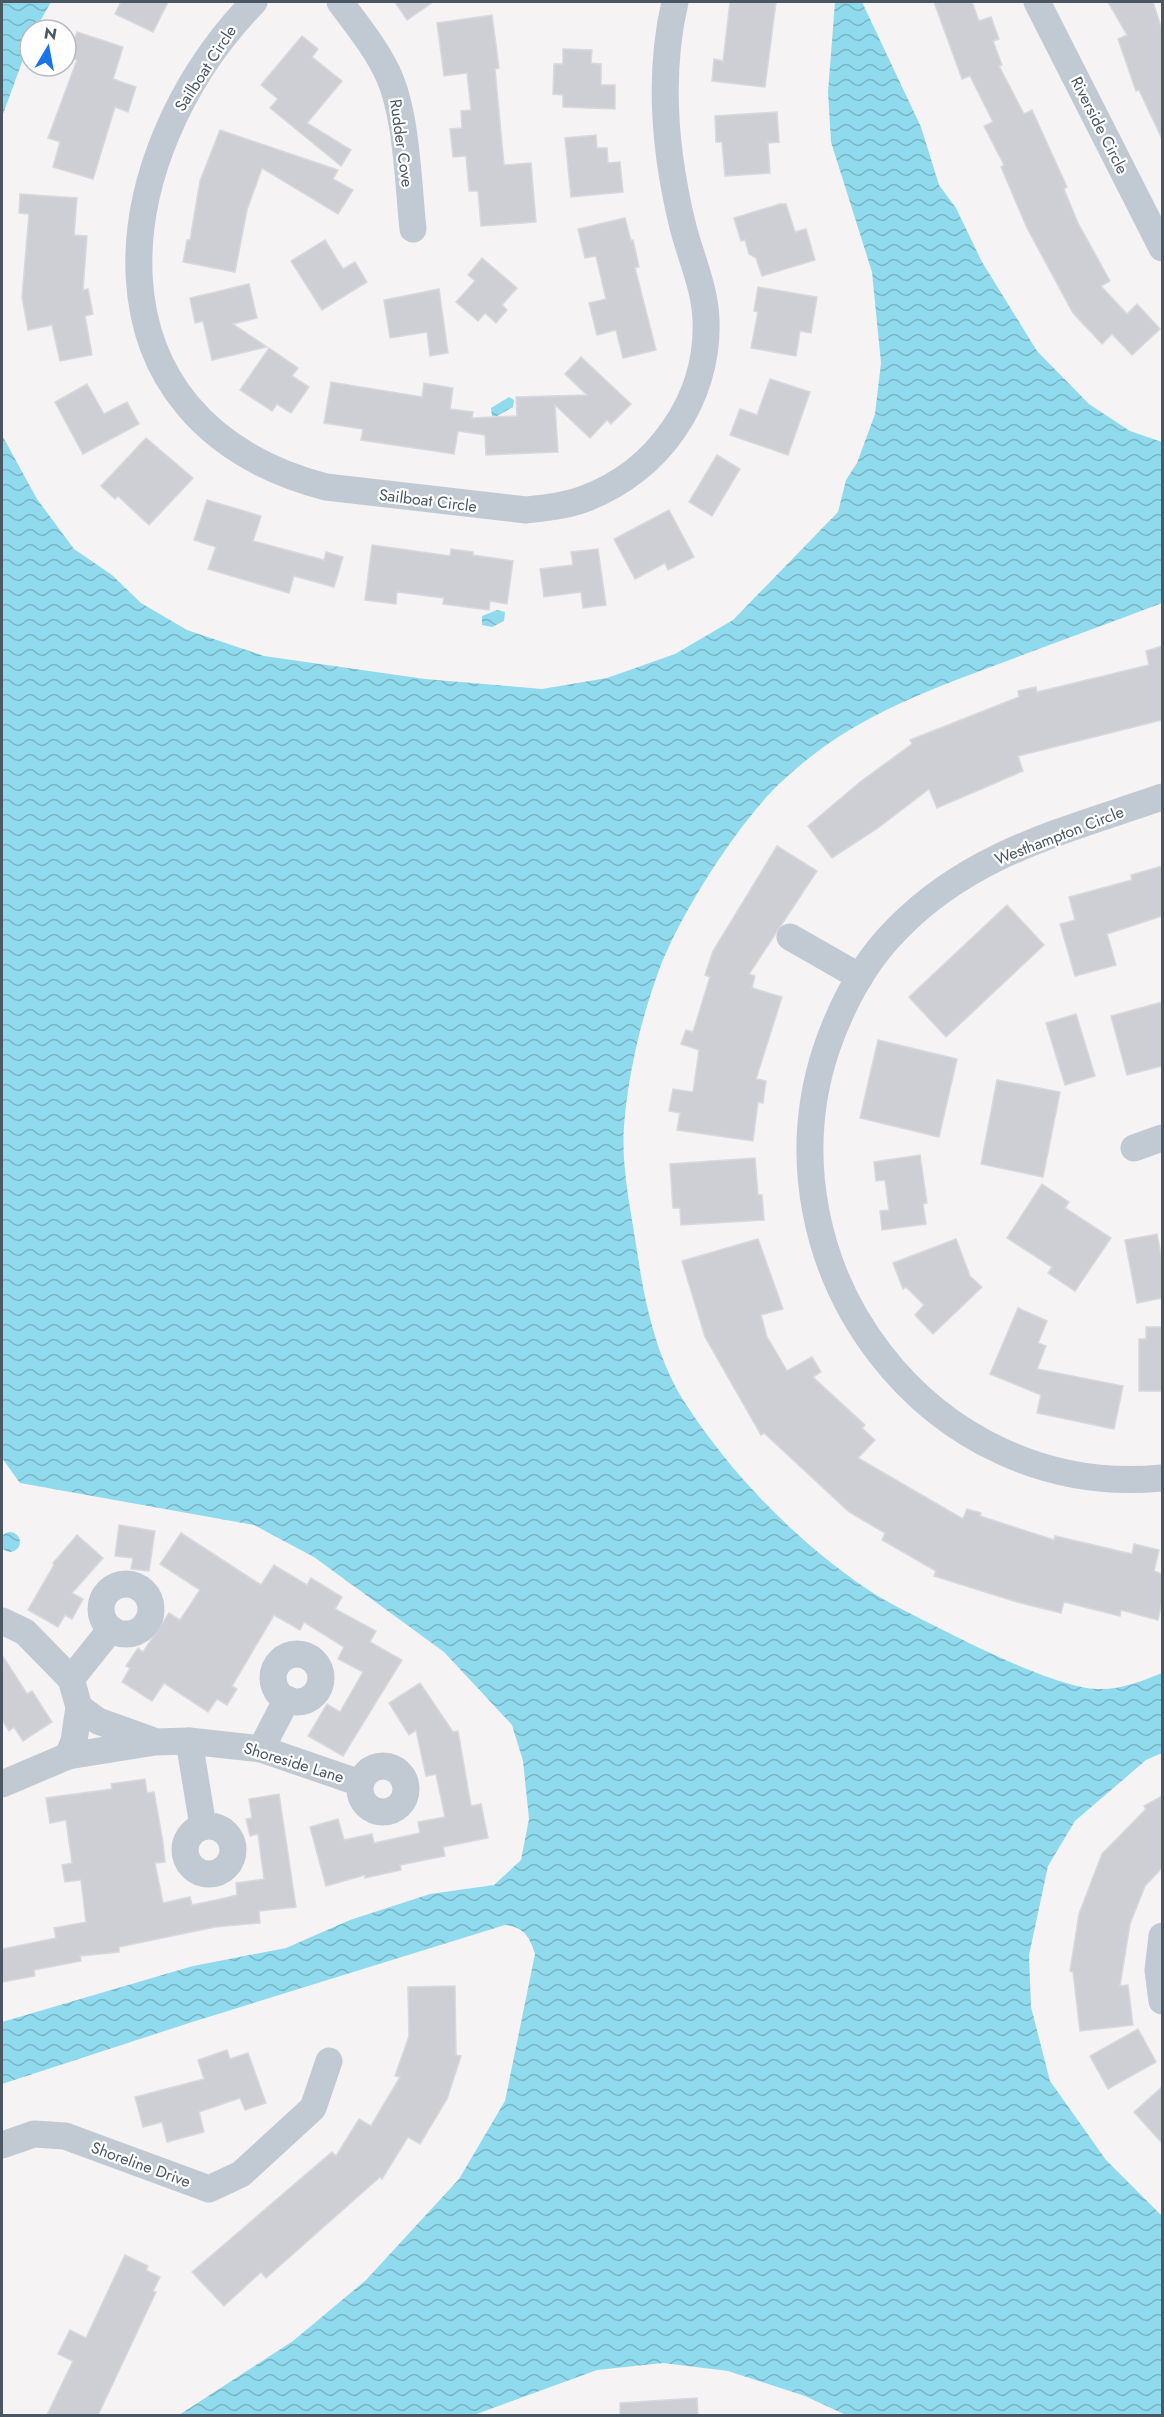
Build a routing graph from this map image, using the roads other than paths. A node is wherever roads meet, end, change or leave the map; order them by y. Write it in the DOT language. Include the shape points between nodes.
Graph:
graph roads {
  1 [pos="254,2"];
  2 [pos="340,2"];
  3 [pos="675,2"];
  4 [pos="1036,2"];
  5 [pos="413,229"];
  6 [pos="1162,248"];
  7 [pos="1162,796"];
  8 [pos="790,937"];
  9 [pos="860,977"];
  10 [pos="1162,1138"];
  11 [pos="1134,1148"];
  12 [pos="1162,1478"];
  13 [pos="2,1621"];
  14 [pos="111,1629"];
  15 [pos="71,1679"];
  16 [pos="287,1699"];
  17 [pos="79,1707"];
  18 [pos="189,1741"];
  19 [pos="155,1742"];
  20 [pos="261,1749"];
  21 [pos="68,1756"];
  22 [pos="360,1783"];
  23 [pos="2,1784"];
  24 [pos="203,1826"];
  25 [pos="1162,1936"];
  26 [pos="1162,2001"];
  27 [pos="328,2061"];
  28 [pos="2,2145"];
  1 -- 3 [label="street, Sailboat Circle" via="215,46 188,89 164,139 148,187 137,252 138,285 144,317 162,363 178,392 199,417 223,439 264,466 326,487 525,510 583,500 634,472 674,430 699,377 705,349 704,300 672,172 666,117 666,61"];
  2 -- 5 [label="street, Rudder Cove" via="377,51 390,76 400,117"];
  4 -- 6 [label="street, Riverside Circle"];
  7 -- 9 [label="street, Westhampton Circle" via="1015,848 975,867 927,900 895,930"];
  8 -- 9 [label="street"];
  9 -- 12 [label="street, Westhampton Circle" via="833,1029 819,1071 809,1143 818,1229 850,1311 902,1381 972,1435 1038,1464 1081,1474"];
  10 -- 11 [label="street"];
  13 -- 15 [label="street" via="25,1632"];
  14 -- 15 [label="street"];
  15 -- 17 [label="street"];
  16 -- 20 [label="street"];
  17 -- 19 [label="street, Shoreside Lane" via="109,1726"];
  17 -- 21 [label="street"];
  18 -- 19 [label="street, Shoreside Lane"];
  18 -- 20 [label="street, Shoreside Lane"];
  18 -- 24 [label="street"];
  19 -- 21 [label="street, Shoreside Lane"];
  20 -- 22 [label="street, Shoreside Lane"];
  21 -- 23 [label="street, Shoreside Lane"];
  25 -- 26 [label="street" via="1158,1970"];
  27 -- 28 [label="street, Shoreline Drive" via="313,2108 242,2174 210,2189 65,2136 34,2134"];
}
